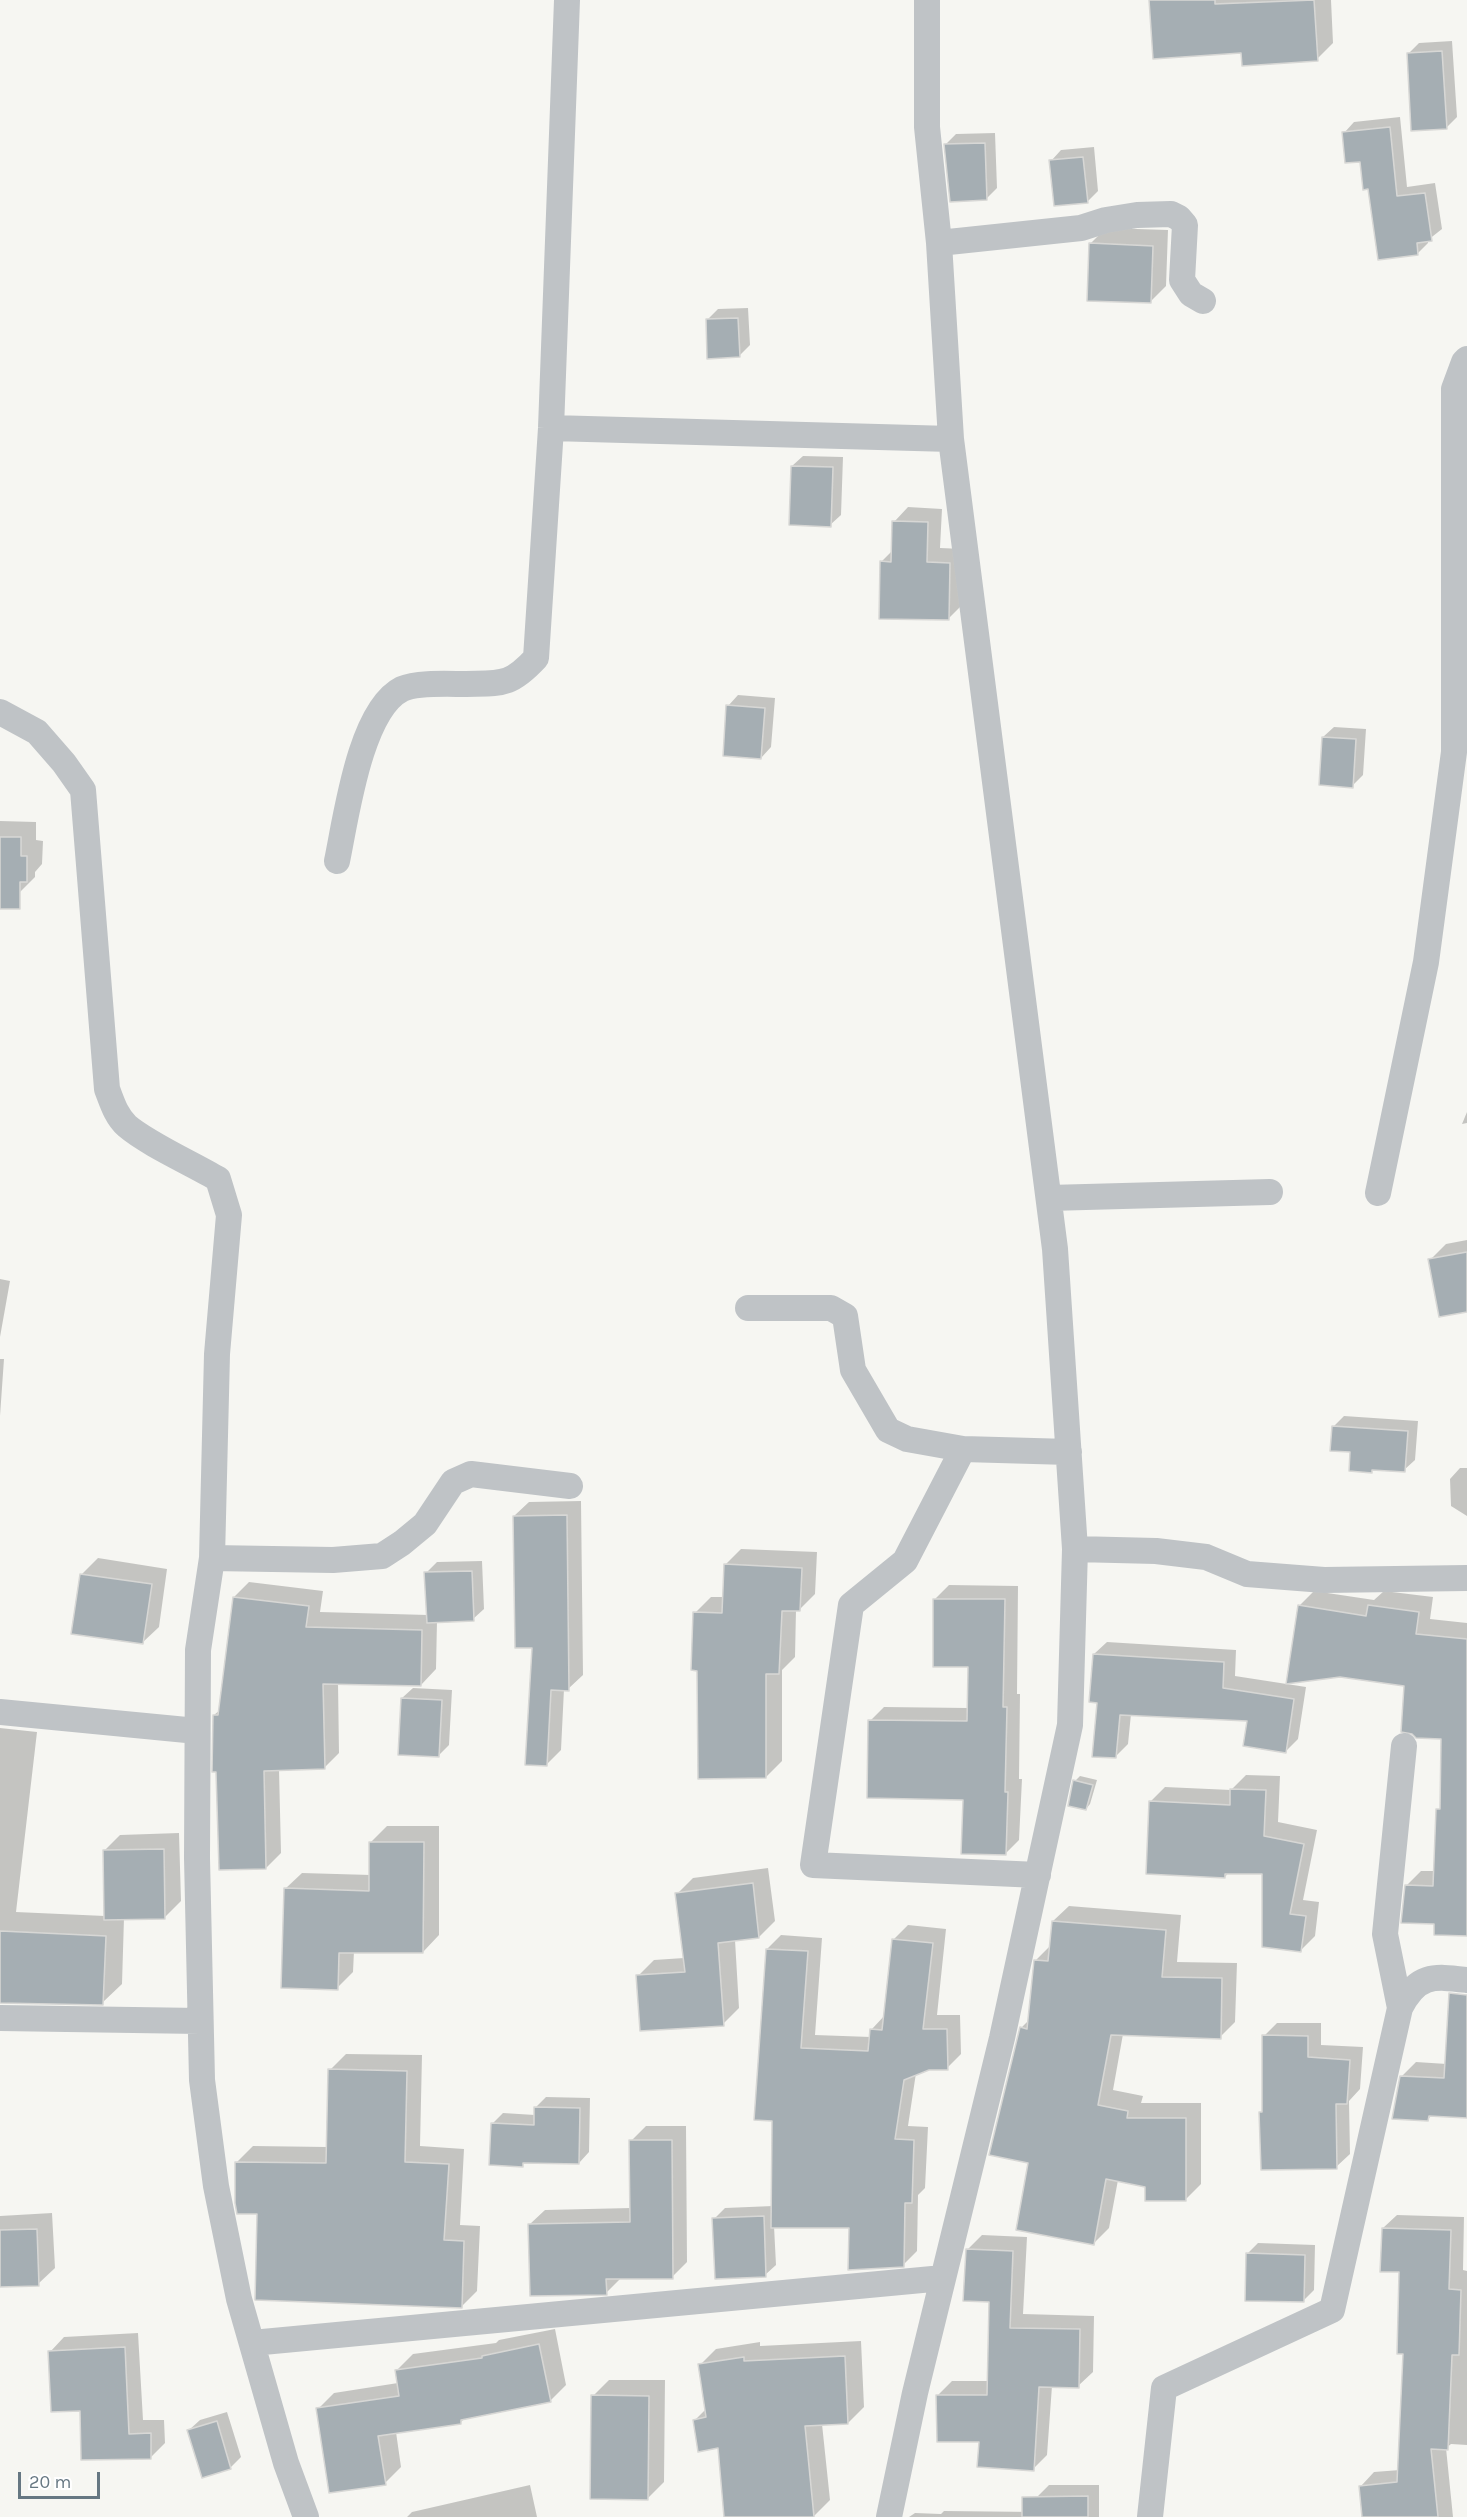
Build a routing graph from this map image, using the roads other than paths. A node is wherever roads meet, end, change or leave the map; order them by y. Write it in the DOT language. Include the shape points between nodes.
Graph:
graph roads {
  1 [pos="567,0"];
  2 [pos="927,0"];
  3 [pos="939,243"];
  4 [pos="1203,301"];
  5 [pos="1467,359"];
  6 [pos="551,428"];
  7 [pos="951,439"];
  8 [pos="0,712"];
  9 [pos="337,861"];
  10 [pos="1270,1192"];
  11 [pos="1378,1193"];
  12 [pos="1049,1198"];
  13 [pos="748,1308"];
  14 [pos="963,1449"];
  15 [pos="1069,1452"];
  16 [pos="570,1486"];
  17 [pos="1075,1549"];
  18 [pos="212,1557"];
  19 [pos="1467,1578"];
  20 [pos="0,1712"];
  21 [pos="197,1731"];
  22 [pos="1404,1746"];
  23 [pos="1038,1875"];
  24 [pos="1467,1980"];
  25 [pos="1400,2008"];
  26 [pos="0,2019"];
  27 [pos="200,2021"];
  28 [pos="943,2278"];
  29 [pos="252,2343"];
  30 [pos="306,2517"];
  31 [pos="889,2517"];
  32 [pos="1150,2517"];
  1 -- 6 [label="street"];
  2 -- 3 [label="street" via="927,127"];
  3 -- 4 [label="street" via="1081,228 1137,215 1171,214 1185,225 1182,280 1191,294"];
  3 -- 7 [label="street"];
  5 -- 11 [label="street" via="1454,389 1454,752 1426,962"];
  6 -- 7 [label="street"];
  6 -- 9 [label="street" via="536,658 519,676 502,682 404,688 390,698 361,749"];
  7 -- 12 [label="street"];
  8 -- 18 [label="street" via="37,732 83,790 107,1089 114,1109 127,1126 218,1179 230,1215 217,1354"];
  10 -- 12 [label="street"];
  12 -- 15 [label="street"];
  13 -- 14 [label="street" via="838,1311 845,1316 853,1370 888,1430 907,1439"];
  14 -- 15 [label="street"];
  14 -- 23 [label="street" via="905,1561 850,1605 813,1865"];
  15 -- 17 [label="street"];
  16 -- 18 [label="street" via="471,1474 453,1482 425,1524 382,1556 333,1560"];
  17 -- 19 [label="street" via="1206,1557 1247,1574 1323,1580"];
  17 -- 23 [label="street" via="1070,1725"];
  18 -- 21 [label="street" via="198,1650"];
  20 -- 21 [label="street"];
  21 -- 27 [label="street"];
  22 -- 25 [label="street" via="1384,1934"];
  23 -- 28 [label="street"];
  24 -- 25 [label="street" via="1436,1977 1423,1981 1408,1992"];
  25 -- 32 [label="street" via="1332,2310 1164,2388"];
  26 -- 27 [label="street"];
  27 -- 29 [label="street" via="202,2080 216,2186"];
  28 -- 29 [label="street"];
  28 -- 31 [label="street"];
  29 -- 30 [label="street" via="286,2463"];
}
